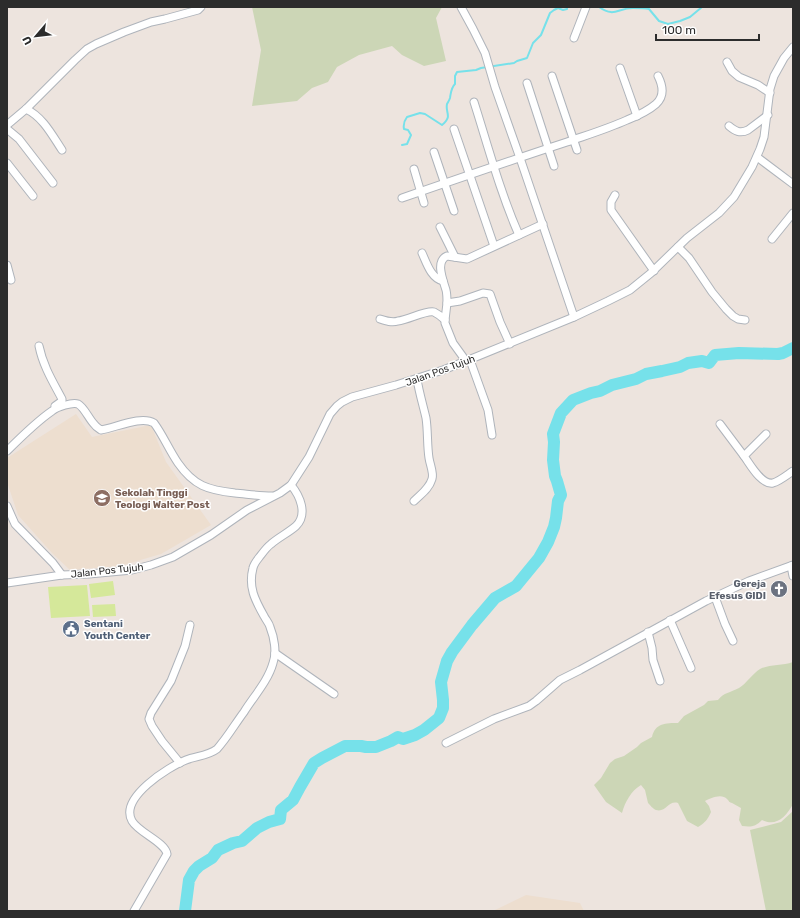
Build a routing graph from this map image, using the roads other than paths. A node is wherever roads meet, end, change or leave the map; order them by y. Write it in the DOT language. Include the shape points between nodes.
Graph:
graph roads {
  1 [pos="201,7"];
  2 [pos="460,7"];
  3 [pos="586,7"];
  4 [pos="574,38"];
  5 [pos="793,47"];
  6 [pos="727,62"];
  7 [pos="620,68"];
  8 [pos="552,76"];
  9 [pos="658,76"];
  10 [pos="527,83"];
  11 [pos="770,93"];
  12 [pos="474,102"];
  13 [pos="26,109"];
  14 [pos="768,115"];
  15 [pos="637,116"];
  16 [pos="7,125"];
  17 [pos="729,126"];
  18 [pos="7,129"];
  19 [pos="454,129"];
  20 [pos="574,140"];
  21 [pos="549,148"];
  22 [pos="62,150"];
  23 [pos="577,150"];
  24 [pos="434,152"];
  25 [pos="757,157"];
  26 [pos="520,158"];
  27 [pos="7,162"];
  28 [pos="494,166"];
  29 [pos="554,166"];
  30 [pos="414,169"];
  31 [pos="470,174"];
  32 [pos="53,183"];
  33 [pos="445,183"];
  34 [pos="793,184"];
  35 [pos="421,192"];
  36 [pos="615,195"];
  37 [pos="32,196"];
  38 [pos="402,198"];
  39 [pos="424,202"];
  40 [pos="454,211"];
  41 [pos="793,213"];
  42 [pos="543,224"];
  43 [pos="440,227"];
  44 [pos="519,235"];
  45 [pos="772,239"];
  46 [pos="494,246"];
  47 [pos="678,247"];
  48 [pos="422,254"];
  49 [pos="455,257"];
  50 [pos="7,265"];
  51 [pos="654,271"];
  52 [pos="11,280"];
  53 [pos="443,281"];
  54 [pos="447,303"];
  55 [pos="574,317"];
  56 [pos="380,319"];
  57 [pos="444,320"];
  58 [pos="745,320"];
  59 [pos="510,344"];
  60 [pos="39,346"];
  61 [pos="468,360"];
  62 [pos="416,379"];
  63 [pos="53,410"];
  64 [pos="720,424"];
  65 [pos="766,434"];
  66 [pos="492,435"];
  67 [pos="7,450"];
  68 [pos="744,456"];
  69 [pos="793,471"];
  70 [pos="291,485"];
  71 [pos="273,496"];
  72 [pos="414,500"];
  73 [pos="7,506"];
  74 [pos="7,523"];
  75 [pos="15,524"];
  76 [pos="792,566"];
  77 [pos="62,575"];
  78 [pos="793,576"];
  79 [pos="7,584"];
  80 [pos="715,597"];
  81 [pos="670,620"];
  82 [pos="190,625"];
  83 [pos="648,632"];
  84 [pos="733,642"];
  85 [pos="275,653"];
  86 [pos="691,668"];
  87 [pos="660,681"];
  88 [pos="334,694"];
  89 [pos="446,743"];
  90 [pos="180,763"];
  91 [pos="134,911"];
  1 -- 13 [label="street" via="198,10 151,22 87,49"];
  2 -- 26 [label="street" via="487,60"];
  3 -- 4 [label="street"];
  5 -- 11 [label="street, Jalan Pos Tujuh" via="779,66"];
  6 -- 11 [label="street" via="739,77"];
  7 -- 15 [label="street"];
  8 -- 20 [label="street"];
  9 -- 15 [label="street" via="663,90 661,97 657,103"];
  10 -- 21 [label="street"];
  11 -- 14 [label="street, Jalan Pos Tujuh"];
  12 -- 28 [label="street"];
  13 -- 16 [label="street"];
  13 -- 22 [label="street" via="42,121"];
  14 -- 17 [label="street" via="744,132 736,131"];
  14 -- 25 [label="street, Jalan Pos Tujuh"];
  15 -- 20 [label="street"];
  18 -- 32 [label="street" via="19,138"];
  19 -- 31 [label="street"];
  20 -- 21 [label="street"];
  20 -- 23 [label="street"];
  21 -- 26 [label="street"];
  21 -- 29 [label="street"];
  24 -- 33 [label="street"];
  25 -- 34 [label="street"];
  25 -- 47 [label="street, Jalan Pos Tujuh" via="727,205"];
  26 -- 28 [label="street"];
  26 -- 42 [label="street"];
  27 -- 37 [label="street"];
  28 -- 31 [label="street"];
  28 -- 44 [label="street"];
  30 -- 35 [label="street"];
  31 -- 33 [label="street"];
  31 -- 46 [label="street"];
  33 -- 35 [label="street"];
  33 -- 40 [label="street"];
  35 -- 38 [label="street"];
  35 -- 39 [label="street"];
  36 -- 51 [label="street" via="611,202 611,210"];
  41 -- 45 [label="street"];
  42 -- 44 [label="street"];
  42 -- 55 [label="street"];
  43 -- 49 [label="street"];
  44 -- 46 [label="street"];
  46 -- 49 [label="street" via="467,259"];
  47 -- 51 [label="street, Jalan Pos Tujuh"];
  47 -- 58 [label="street" via="726,309 738,319"];
  48 -- 53 [label="street" via="431,272"];
  49 -- 53 [label="street" via="447,256 443,259"];
  50 -- 52 [label="street"];
  51 -- 55 [label="street, Jalan Pos Tujuh" via="630,290"];
  53 -- 54 [label="street"];
  54 -- 57 [label="street"];
  54 -- 59 [label="street" via="483,293 490,294"];
  55 -- 59 [label="street, Jalan Pos Tujuh"];
  56 -- 57 [label="street" via="398,322 430,312"];
  57 -- 61 [label="street" via="453,343"];
  59 -- 61 [label="street, Jalan Pos Tujuh"];
  60 -- 63 [label="street" via="50,378 62,399"];
  61 -- 62 [label="street, Jalan Pos Tujuh"];
  61 -- 66 [label="street" via="488,410"];
  62 -- 70 [label="street, Jalan Pos Tujuh" via="352,397 337,406 330,414 309,457"];
  62 -- 72 [label="street" via="426,418 427,448 433,475 430,485"];
  63 -- 67 [label="street"];
  63 -- 71 [label="street" via="78,404 101,430 136,421 150,421 154,423 181,467 198,483 214,490 252,496"];
  64 -- 68 [label="street"];
  65 -- 68 [label="street"];
  68 -- 69 [label="street" via="768,483 773,483"];
  70 -- 71 [label="street, Jalan Pos Tujuh"];
  70 -- 85 [label="street" via="303,509 299,521 264,551 254,564 251,575 252,591 270,626"];
  71 -- 77 [label="street, Jalan Pos Tujuh" via="186,550 161,562 132,570"];
  73 -- 75 [label="street"];
  74 -- 75 [label="street"];
  75 -- 77 [label="street"];
  76 -- 78 [label="street"];
  76 -- 80 [label="street" via="748,581"];
  77 -- 79 [label="street, Jalan Pos Tujuh"];
  80 -- 81 [label="street"];
  80 -- 84 [label="street"];
  81 -- 83 [label="street"];
  81 -- 86 [label="street"];
  82 -- 90 [label="street" via="185,646 171,681 151,712 150,719 162,741"];
  83 -- 87 [label="street"];
  83 -- 89 [label="street" via="563,678 529,706 494,719"];
  85 -- 88 [label="street"];
  85 -- 90 [label="street" via="274,662 265,681 221,745 215,751"];
  90 -- 91 [label="street" via="138,792 131,808 132,821 137,828 155,840 167,854"];
}
